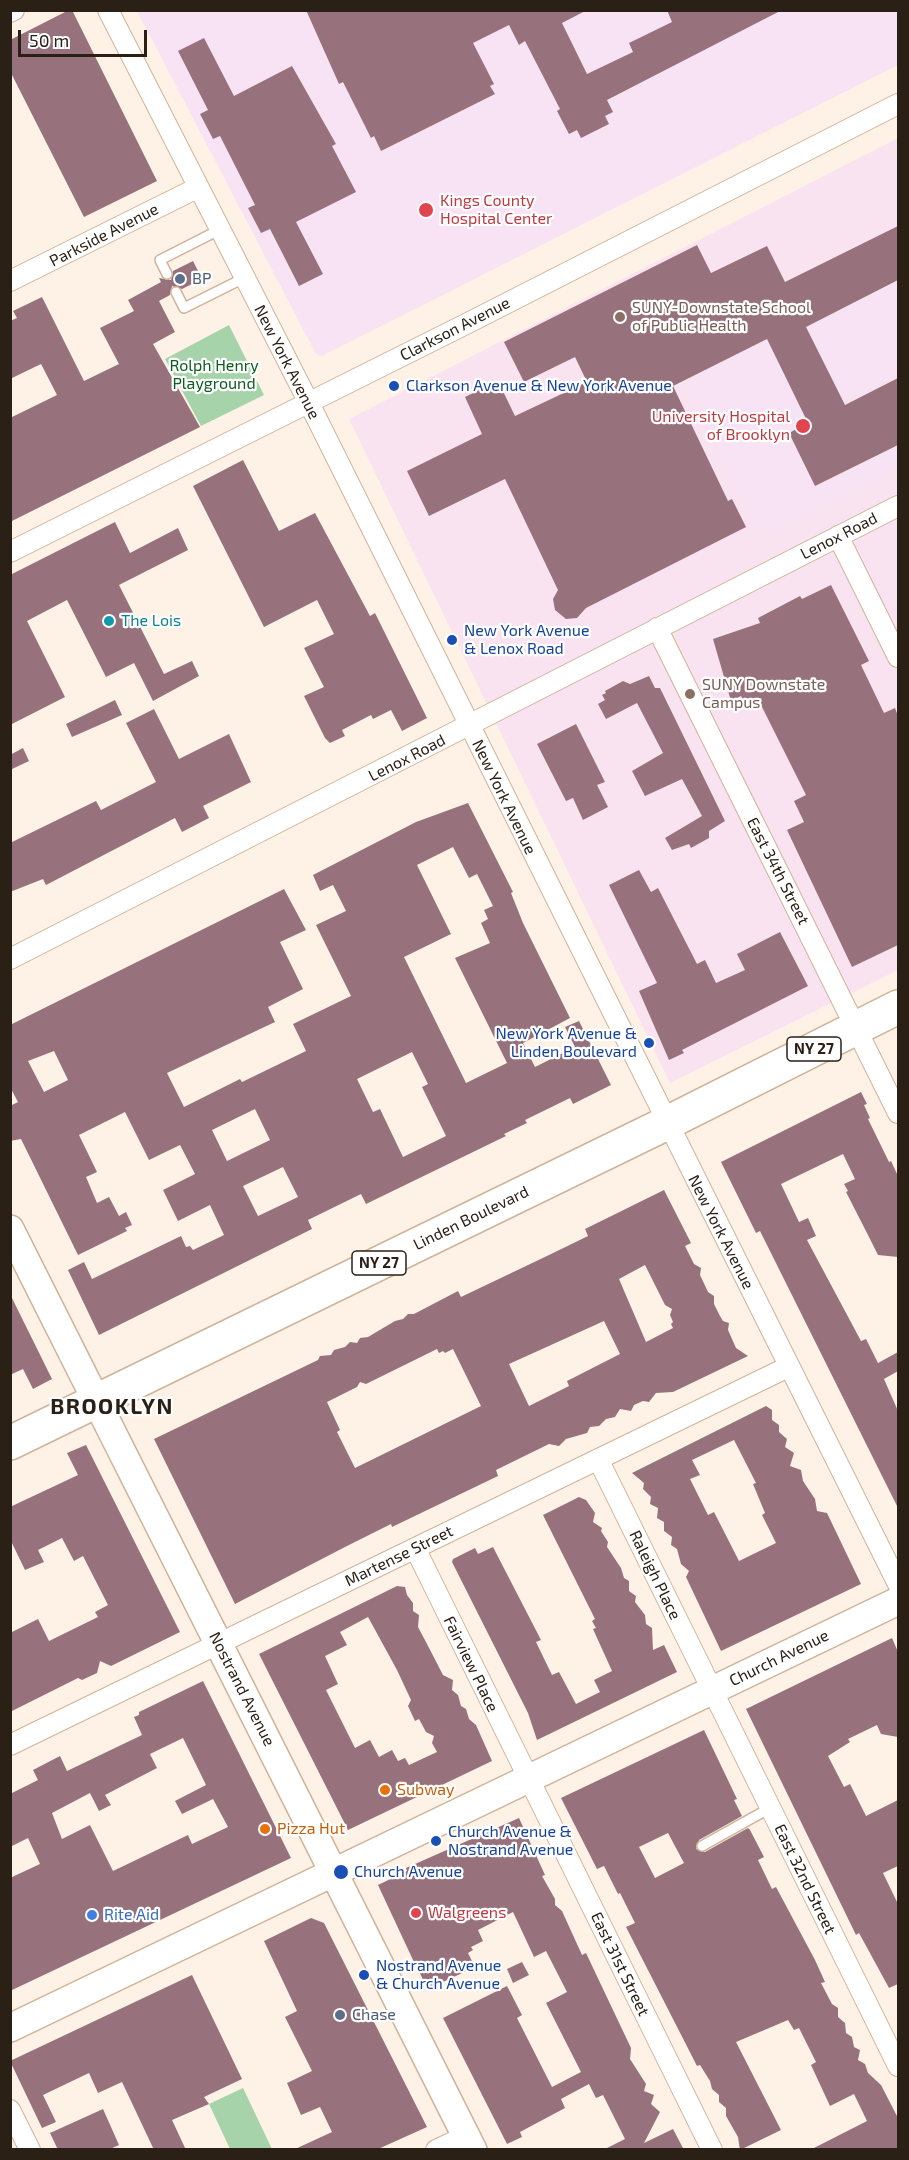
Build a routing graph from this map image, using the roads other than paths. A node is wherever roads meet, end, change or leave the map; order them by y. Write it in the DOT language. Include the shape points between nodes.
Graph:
graph roads {
  1 [pos="108,10"];
  2 [pos="898,104"];
  3 [pos="197,188"];
  4 [pos="219,230"];
  5 [pos="167,274"];
  6 [pos="244,278"];
  7 [pos="10,281"];
  8 [pos="176,292"];
  9 [pos="309,403"];
  10 [pos="898,506"];
  11 [pos="838,536"];
  12 [pos="10,552"];
  13 [pos="657,628"];
  14 [pos="898,657"];
  15 [pos="469,726"];
  16 [pos="10,959"];
  17 [pos="898,1007"];
  18 [pos="856,1028"];
  19 [pos="898,1113"];
  20 [pos="667,1123"];
  21 [pos="10,1229"];
  22 [pos="788,1367"];
  23 [pos="98,1400"];
  24 [pos="10,1443"];
  25 [pos="598,1459"];
  26 [pos="415,1548"];
  27 [pos="898,1584"];
  28 [pos="898,1601"];
  29 [pos="219,1643"];
  30 [pos="712,1691"];
  31 [pos="10,1745"];
  32 [pos="527,1779"];
  33 [pos="770,1809"];
  34 [pos="702,1846"];
  35 [pos="334,1872"];
  36 [pos="10,2028"];
  37 [pos="898,2066"];
  38 [pos="10,2110"];
  39 [pos="470,2143"];
  40 [pos="30,2150"];
  41 [pos="436,2150"];
  42 [pos="712,2150"];
  1 -- 3 [label="street, New York Avenue"];
  2 -- 9 [label="street, Clarkson Avenue"];
  3 -- 4 [label="street, New York Avenue"];
  3 -- 7 [label="street, Parkside Avenue"];
  4 -- 5 [label="lane" via="160,260"];
  4 -- 6 [label="street, New York Avenue"];
  6 -- 8 [label="lane" via="184,308"];
  6 -- 9 [label="street, New York Avenue"];
  9 -- 12 [label="street, Clarkson Avenue"];
  9 -- 15 [label="street, New York Avenue"];
  10 -- 11 [label="street, Lenox Road"];
  11 -- 13 [label="street, Lenox Road"];
  11 -- 14 [label="street"];
  13 -- 15 [label="street, Lenox Road"];
  13 -- 18 [label="street, East 34th Street"];
  15 -- 16 [label="street, Lenox Road"];
  15 -- 20 [label="street, New York Avenue"];
  17 -- 18 [label="highway, Linden Boulevard / NY 27"];
  18 -- 19 [label="street, East 34th Street"];
  18 -- 20 [label="highway, Linden Boulevard / NY 27"];
  20 -- 22 [label="street, New York Avenue"];
  20 -- 23 [label="highway, Linden Boulevard / NY 27"];
  21 -- 23 [label="main road, Nostrand Avenue"];
  22 -- 25 [label="street, Martense Street"];
  22 -- 27 [label="street, New York Avenue"];
  23 -- 24 [label="highway, Linden Boulevard / NY 27"];
  23 -- 29 [label="main road, Nostrand Avenue"];
  25 -- 26 [label="street, Martense Street"];
  25 -- 30 [label="street, Raleigh Place"];
  26 -- 29 [label="street, Martense Street"];
  26 -- 32 [label="street, Fairview Place"];
  28 -- 30 [label="main road, Church Avenue"];
  29 -- 31 [label="street, Martense Street"];
  29 -- 35 [label="main road, Nostrand Avenue"];
  30 -- 32 [label="main road, Church Avenue"];
  30 -- 33 [label="street, East 32nd Street"];
  32 -- 35 [label="main road, Church Avenue"];
  32 -- 42 [label="street, East 31st Street"];
  33 -- 34 [label="lane"];
  33 -- 37 [label="street, East 32nd Street"];
  35 -- 36 [label="main road, Church Avenue"];
  35 -- 39 [label="main road, Nostrand Avenue"];
  38 -- 40 [label="street"];
  39 -- 41 [label="street"];
}
